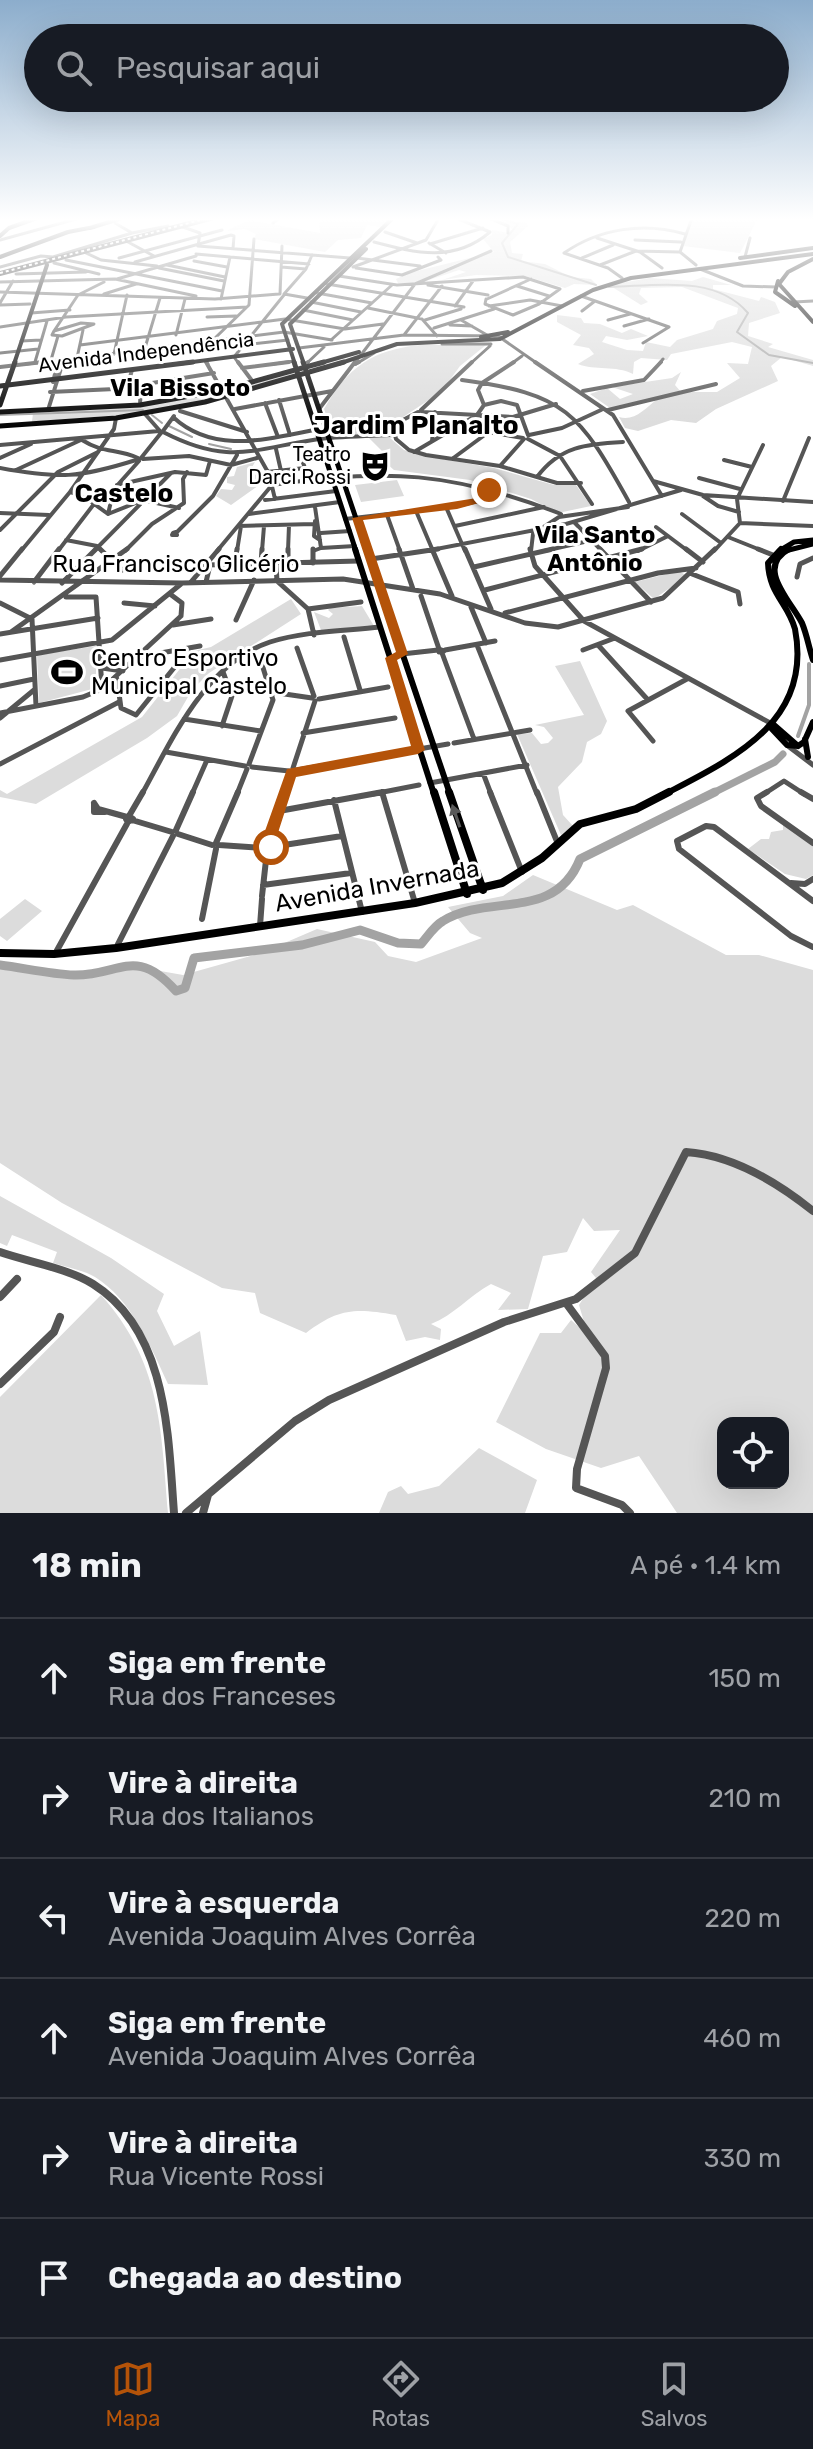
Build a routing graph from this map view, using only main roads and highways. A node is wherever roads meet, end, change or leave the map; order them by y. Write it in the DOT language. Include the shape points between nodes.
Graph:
graph roads {
  1 [pos="36,289"];
  2 [pos="319,289"];
  3 [pos="324,289"];
  4 [pos="592,289"];
  5 [pos="600,289"];
  6 [pos="776,289"];
  7 [pos="783,289"];
  8 [pos="35,292"];
  9 [pos="789,296"];
  10 [pos="313,297"];
  11 [pos="781,297"];
  12 [pos="802,310"];
  13 [pos="288,319"];
  14 [pos="813,322"];
  15 [pos="25,324"];
  16 [pos="489,340"];
  17 [pos="299,348"];
  18 [pos="291,349"];
  19 [pos="16,351"];
  20 [pos="356,355"];
  21 [pos="306,369"];
  22 [pos="298,374"];
  23 [pos="3,386"];
  24 [pos="0,393"];
  25 [pos="202,395"];
  26 [pos="205,402"];
  27 [pos="0,405"];
  28 [pos="0,412"];
  29 [pos="0,426"];
  30 [pos="807,542"];
  31 [pos="402,654"];
  32 [pos="391,658"];
  33 [pos="813,660"];
  34 [pos="399,682"];
  35 [pos="411,682"];
  36 [pos="813,722"];
  37 [pos="769,725"];
  38 [pos="805,739"];
  39 [pos="798,746"];
  40 [pos="811,762"];
  41 [pos="483,890"];
  42 [pos="467,894"];
  43 [pos="0,953"];
  1 -- 8 [label="main road"];
  2 -- 10 [label="main road"];
  3 -- 10 [label="main road"];
  4 -- 16 [label="main road"];
  5 -- 16 [label="main road" via="505,341"];
  6 -- 11 [label="main road"];
  7 -- 9 [label="main road"];
  8 -- 15 [label="main road"];
  8 -- 15 [label="main road"];
  9 -- 11 [label="main road"];
  9 -- 12 [label="main road"];
  10 -- 13 [label="main road"];
  10 -- 13 [label="main road"];
  11 -- 12 [label="main road"];
  12 -- 14 [label="main road"];
  13 -- 17 [label="main road"];
  13 -- 18 [label="main road" via="284,332"];
  15 -- 19 [label="main road"];
  15 -- 19 [label="main road"];
  16 -- 20 [label="main road" via="412,342"];
  16 -- 20 [label="main road" via="412,338"];
  17 -- 18 [label="main road, Avenida Independência"];
  17 -- 21 [label="main road"];
  18 -- 22 [label="main road"];
  18 -- 23 [label="main road, Avenida Independência"];
  19 -- 23 [label="main road"];
  20 -- 21 [label="main road"];
  20 -- 21 [label="main road" via="343,363"];
  21 -- 22 [label="main road"];
  21 -- 31 [label="main road"];
  22 -- 25 [label="main road"];
  22 -- 26 [label="main road"];
  22 -- 32 [label="main road"];
  23 -- 24 [label="main road"];
  23 -- 27 [label="main road"];
  25 -- 26 [label="main road" via="210,397"];
  25 -- 28 [label="main road" via="140,405"];
  26 -- 29 [label="main road" via="116,418"];
  30 -- 33 [label="main road" via="778,558 773,581 804,628"];
  30 -- 37 [label="main road, Avenida Invernada" via="773,555 766,576 795,628 801,680"];
  31 -- 32 [label="main road"];
  31 -- 35 [label="main road"];
  32 -- 34 [label="main road"];
  34 -- 35 [label="main road"];
  34 -- 42 [label="main road"];
  41 -- 35 [label="main road, one-way"];
  36 -- 38 [label="main road"];
  37 -- 39 [label="main road"];
  37 -- 39 [label="main road" via="787,745"];
  37 -- 41 [label="main road, Avenida Invernada" via="722,764 636,809 580,824 522,872"];
  38 -- 39 [label="main road"];
  38 -- 40 [label="main road"];
  41 -- 42 [label="main road, Avenida Invernada"];
  42 -- 43 [label="main road, Avenida Invernada" via="116,948"];
}
